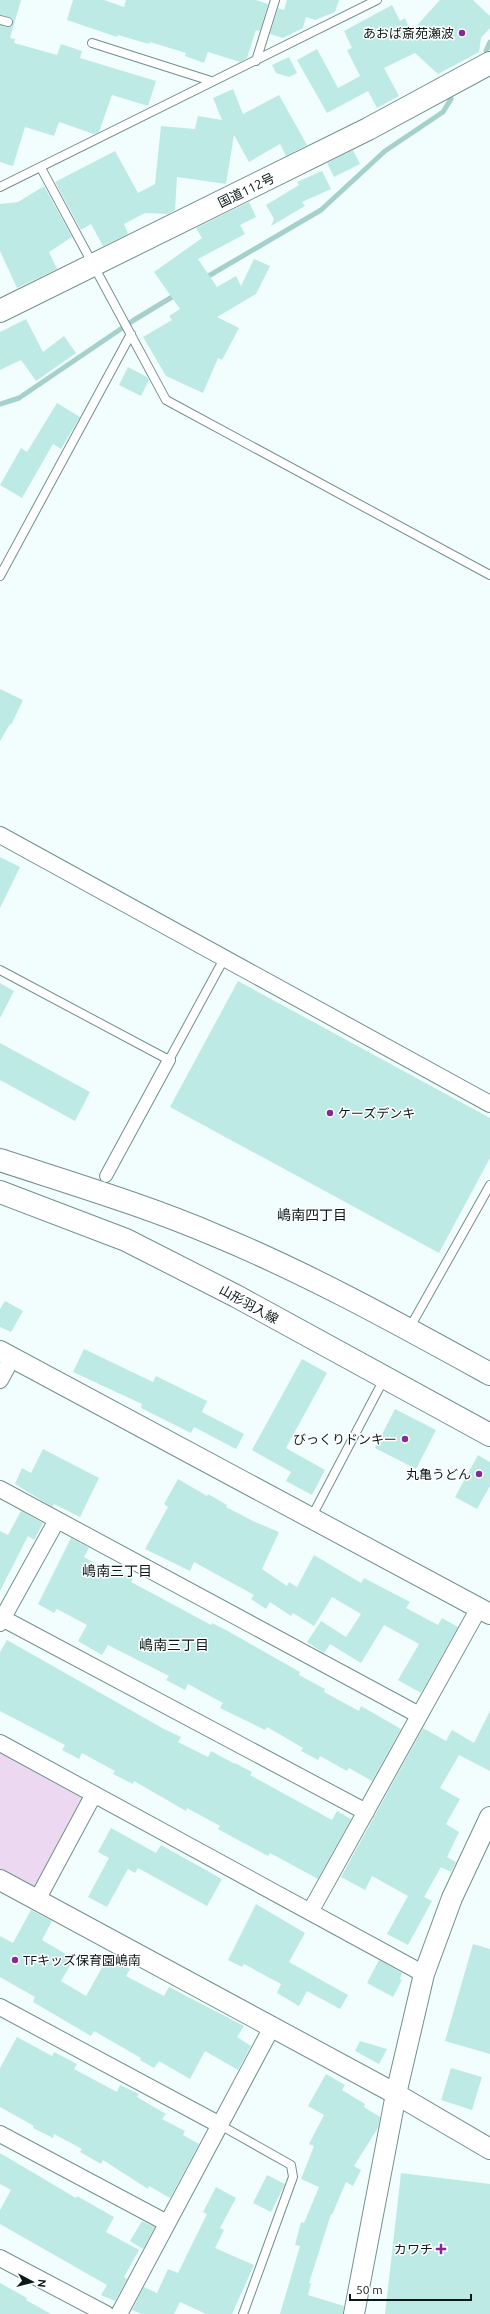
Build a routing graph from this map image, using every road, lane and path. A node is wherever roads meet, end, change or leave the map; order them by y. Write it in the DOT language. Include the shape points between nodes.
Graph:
graph roads {
  1 [pos="275,0"];
  2 [pos="377,0"];
  3 [pos="0,20"];
  4 [pos="8,22"];
  5 [pos="92,43"];
  6 [pos="256,61"];
  7 [pos="490,63"];
  8 [pos="211,81"];
  9 [pos="42,168"];
  10 [pos="0,187"];
  11 [pos="94,266"];
  12 [pos="0,311"];
  13 [pos="130,332"];
  14 [pos="0,576"];
  15 [pos="490,576"];
  16 [pos="0,835"];
  17 [pos="225,957"];
  18 [pos="0,970"];
  19 [pos="169,1060"];
  20 [pos="490,1104"];
  21 [pos="0,1160"];
  22 [pos="106,1176"];
  23 [pos="490,1185"];
  24 [pos="0,1192"];
  25 [pos="409,1330"];
  26 [pos="6,1354"];
  27 [pos="490,1374"];
  28 [pos="384,1379"];
  29 [pos="0,1380"];
  30 [pos="490,1435"];
  31 [pos="0,1490"];
  32 [pos="311,1518"];
  33 [pos="57,1520"];
  34 [pos="485,1611"];
  35 [pos="1,1621"];
  36 [pos="419,1715"];
  37 [pos="0,1743"];
  38 [pos="94,1794"];
  39 [pos="366,1812"];
  40 [pos="490,1817"];
  41 [pos="0,1880"];
  42 [pos="37,1900"];
  43 [pos="310,1912"];
  44 [pos="424,1974"];
  45 [pos="0,2007"];
  46 [pos="272,2027"];
  47 [pos="396,2094"];
  48 [pos="220,2125"];
  49 [pos="0,2134"];
  50 [pos="490,2149"];
  51 [pos="167,2223"];
  52 [pos="0,2258"];
  53 [pos="106,2314"];
  54 [pos="119,2314"];
  55 [pos="243,2314"];
  56 [pos="354,2314"];
  1 -- 6 [label="lane"];
  2 -- 6 [label="lane"];
  3 -- 4 [label="lane"];
  5 -- 8 [label="lane"];
  6 -- 8 [label="lane"];
  7 -- 11 [label="main road, 国道112号" via="368,129"];
  8 -- 9 [label="lane"];
  9 -- 10 [label="lane"];
  9 -- 11 [label="lane"];
  11 -- 12 [label="main road, 国道112号"];
  11 -- 13 [label="lane"];
  13 -- 14 [label="lane"];
  13 -- 15 [label="lane" via="166,400"];
  16 -- 17 [label="street"];
  17 -- 19 [label="lane"];
  17 -- 20 [label="street"];
  18 -- 19 [label="lane"];
  19 -- 22 [label="street"];
  21 -- 25 [label="main road" via="144,1208 218,1236"];
  23 -- 25 [label="lane"];
  24 -- 28 [label="main road, 山形羽入線" via="126,1240 236,1296"];
  25 -- 27 [label="main road"];
  26 -- 29 [label="street"];
  26 -- 32 [label="street"];
  28 -- 30 [label="main road, 山形羽入線"];
  28 -- 32 [label="lane"];
  31 -- 33 [label="street"];
  32 -- 34 [label="street"];
  33 -- 35 [label="street"];
  33 -- 36 [label="street"];
  34 -- 36 [label="street"];
  35 -- 39 [label="street"];
  36 -- 39 [label="street"];
  37 -- 38 [label="street"];
  38 -- 42 [label="street"];
  38 -- 43 [label="street"];
  39 -- 43 [label="street"];
  40 -- 44 [label="street" via="452,1898"];
  41 -- 42 [label="street"];
  42 -- 46 [label="street"];
  43 -- 44 [label="street"];
  44 -- 47 [label="street"];
  45 -- 48 [label="street"];
  46 -- 47 [label="street"];
  46 -- 48 [label="street"];
  47 -- 50 [label="street"];
  47 -- 56 [label="street"];
  48 -- 51 [label="street"];
  48 -- 55 [label="lane" via="291,2165 293,2176"];
  49 -- 51 [label="street"];
  51 -- 54 [label="street"];
  52 -- 53 [label="street"];
}
